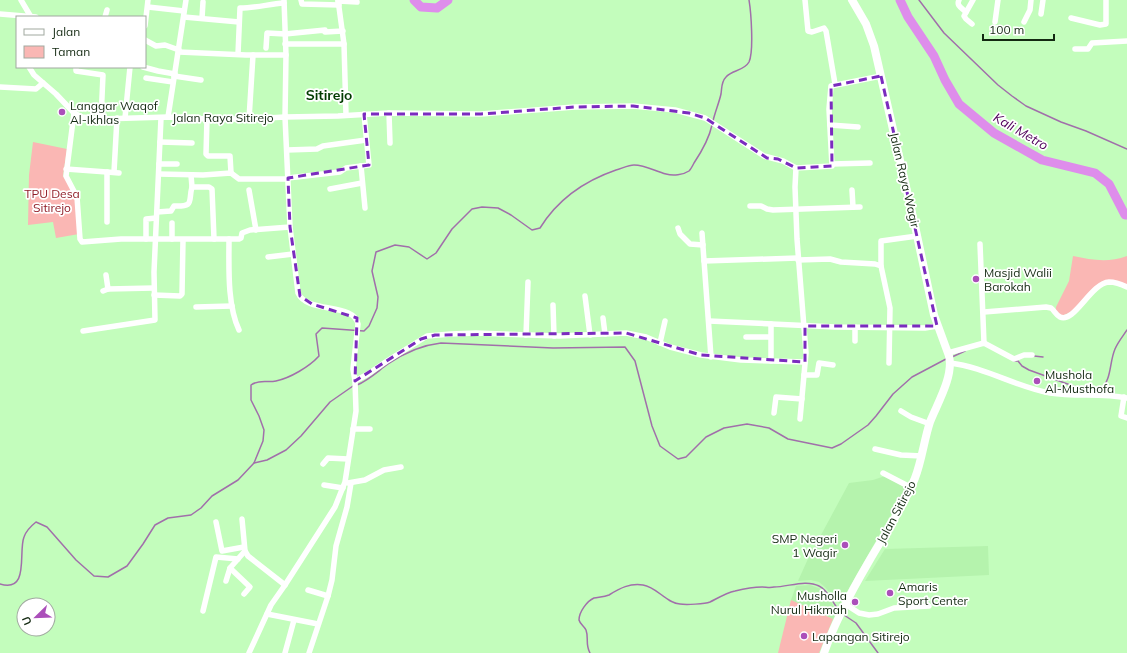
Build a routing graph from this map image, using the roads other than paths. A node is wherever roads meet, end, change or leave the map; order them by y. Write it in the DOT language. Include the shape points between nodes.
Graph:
graph roads {
  1 [pos="21,0"];
  2 [pos="148,0"];
  3 [pos="183,0"];
  4 [pos="186,0"];
  5 [pos="301,0"];
  6 [pos="805,0"];
  7 [pos="852,0"];
  8 [pos="959,0"];
  9 [pos="973,0"];
  10 [pos="998,0"];
  11 [pos="1031,0"];
  12 [pos="1042,0"];
  13 [pos="1106,0"];
  14 [pos="203,2"];
  15 [pos="284,2"];
  16 [pos="338,2"];
  17 [pos="357,2"];
  18 [pos="148,7"];
  19 [pos="107,10"];
  20 [pos="966,12"];
  21 [pos="0,14"];
  22 [pos="184,14"];
  23 [pos="1041,14"];
  24 [pos="22,16"];
  25 [pos="32,16"];
  26 [pos="105,16"];
  27 [pos="202,18"];
  28 [pos="1071,18"];
  29 [pos="146,20"];
  30 [pos="239,22"];
  31 [pos="995,22"];
  32 [pos="1024,22"];
  33 [pos="972,24"];
  34 [pos="343,31"];
  35 [pos="285,34"];
  36 [pos="146,41"];
  37 [pos="1127,41"];
  38 [pos="286,44"];
  39 [pos="344,44"];
  40 [pos="266,48"];
  41 [pos="1075,49"];
  42 [pos="179,51"];
  43 [pos="238,54"];
  44 [pos="253,55"];
  45 [pos="286,55"];
  46 [pos="30,68"];
  47 [pos="76,68"];
  48 [pos="130,68"];
  49 [pos="146,68"];
  50 [pos="880,76"];
  51 [pos="174,77"];
  52 [pos="146,78"];
  53 [pos="201,80"];
  54 [pos="43,83"];
  55 [pos="836,84"];
  56 [pos="0,87"];
  57 [pos="74,112"];
  58 [pos="389,113"];
  59 [pos="364,114"];
  60 [pos="346,115"];
  61 [pos="285,117"];
  62 [pos="101,118"];
  63 [pos="117,118"];
  64 [pos="125,118"];
  65 [pos="165,118"];
  66 [pos="208,119"];
  67 [pos="249,119"];
  68 [pos="830,124"];
  69 [pos="858,127"];
  70 [pos="366,140"];
  71 [pos="160,142"];
  72 [pos="192,143"];
  73 [pos="390,143"];
  74 [pos="287,150"];
  75 [pos="870,163"];
  76 [pos="159,164"];
  77 [pos="177,164"];
  78 [pos="832,164"];
  79 [pos="361,166"];
  80 [pos="796,168"];
  81 [pos="66,169"];
  82 [pos="107,172"];
  83 [pos="231,173"];
  84 [pos="159,174"];
  85 [pos="191,175"];
  86 [pos="288,178"];
  87 [pos="362,183"];
  88 [pos="192,187"];
  89 [pos="330,189"];
  90 [pos="249,190"];
  91 [pos="852,190"];
  92 [pos="750,206"];
  93 [pos="853,207"];
  94 [pos="860,207"];
  95 [pos="365,208"];
  96 [pos="796,209"];
  97 [pos="157,212"];
  98 [pos="156,218"];
  99 [pos="107,222"];
  100 [pos="172,223"];
  101 [pos="290,227"];
  102 [pos="678,228"];
  103 [pos="256,230"];
  104 [pos="702,234"];
  105 [pos="917,236"];
  106 [pos="146,239"];
  107 [pos="155,239"];
  108 [pos="172,239"];
  109 [pos="214,239"];
  110 [pos="229,239"];
  111 [pos="183,240"];
  112 [pos="980,244"];
  113 [pos="702,245"];
  114 [pos="293,254"];
  115 [pos="268,257"];
  116 [pos="798,259"];
  117 [pos="704,261"];
  118 [pos="881,266"];
  119 [pos="106,275"];
  120 [pos="528,282"];
  121 [pos="1127,287"];
  122 [pos="154,288"];
  123 [pos="154,295"];
  124 [pos="585,296"];
  125 [pos="553,305"];
  126 [pos="232,306"];
  127 [pos="196,307"];
  128 [pos="984,312"];
  129 [pos="603,318"];
  130 [pos="665,321"];
  131 [pos="709,321"];
  132 [pos="771,324"];
  133 [pos="805,326"];
  134 [pos="937,326"];
  135 [pos="855,327"];
  136 [pos="889,327"];
  137 [pos="239,330"];
  138 [pos="83,331"];
  139 [pos="605,334"];
  140 [pos="526,335"];
  141 [pos="590,335"];
  142 [pos="554,336"];
  143 [pos="746,337"];
  144 [pos="770,337"];
  145 [pos="855,341"];
  146 [pos="660,343"];
  147 [pos="984,343"];
  148 [pos="1032,355"];
  149 [pos="711,357"];
  150 [pos="949,358"];
  151 [pos="771,361"];
  152 [pos="805,362"];
  153 [pos="889,363"];
  154 [pos="833,365"];
  155 [pos="804,375"];
  156 [pos="355,385"];
  157 [pos="1126,398"];
  158 [pos="802,399"];
  159 [pos="901,411"];
  160 [pos="774,413"];
  161 [pos="1127,418"];
  162 [pos="800,419"];
  163 [pos="930,424"];
  164 [pos="353,429"];
  165 [pos="370,429"];
  166 [pos="875,449"];
  167 [pos="922,456"];
  168 [pos="348,459"];
  169 [pos="323,464"];
  170 [pos="401,467"];
  171 [pos="882,473"];
  172 [pos="347,484"];
  173 [pos="324,485"];
  174 [pos="910,488"];
  175 [pos="242,519"];
  176 [pos="216,522"];
  177 [pos="245,549"];
  178 [pos="238,559"];
  179 [pos="230,568"];
  180 [pos="226,581"];
  181 [pos="285,585"];
  182 [pos="308,590"];
  183 [pos="244,594"];
  184 [pos="328,596"];
  185 [pos="845,604"];
  186 [pos="929,606"];
  187 [pos="203,610"];
  188 [pos="267,614"];
  189 [pos="294,620"];
  190 [pos="318,624"];
  191 [pos="249,653"];
  192 [pos="285,653"];
  193 [pos="309,653"];
  194 [pos="824,653"];
  1 -- 25 [label="street"];
  2 -- 18 [label="street"];
  3 -- 4 [label="street"];
  4 -- 22 [label="street"];
  5 -- 16 [label="street" via="302,4"];
  6 -- 55 [label="street" via="808,31 824,28 826,31"];
  7 -- 50 [label="main road, Jalan Raya Wagir" via="868,29"];
  8 -- 20 [label="street" via="959,6"];
  9 -- 20 [label="street"];
  10 -- 31 [label="street"];
  11 -- 32 [label="street" via="1030,10"];
  12 -- 23 [label="street"];
  13 -- 28 [label="street" via="1105,25"];
  14 -- 27 [label="street"];
  15 -- 30 [label="street" via="256,8 240,8"];
  15 -- 35 [label="street"];
  16 -- 17 [label="street"];
  16 -- 34 [label="street"];
  18 -- 22 [label="street"];
  18 -- 29 [label="street"];
  19 -- 26 [label="street"];
  20 -- 33 [label="street" via="965,18"];
  21 -- 24 [label="street"];
  22 -- 27 [label="street"];
  22 -- 42 [label="street"];
  27 -- 30 [label="street"];
  30 -- 43 [label="street"];
  34 -- 35 [label="street"];
  34 -- 39 [label="street"];
  35 -- 38 [label="street"];
  35 -- 40 [label="street" via="264,33"];
  36 -- 42 [label="street" via="156,46 165,45"];
  37 -- 41 [label="street" via="1092,43 1088,49"];
  38 -- 39 [label="street"];
  38 -- 45 [label="street"];
  39 -- 60 [label="street"];
  42 -- 43 [label="street"];
  42 -- 51 [label="street"];
  43 -- 44 [label="street"];
  44 -- 45 [label="street"];
  44 -- 67 [label="street"];
  45 -- 61 [label="street"];
  46 -- 54 [label="street, Jalan Raya Sitirejo"];
  47 -- 62 [label="street" via="76,71 103,75"];
  48 -- 64 [label="street"];
  49 -- 51 [label="street"];
  50 -- 55 [label="street"];
  50 -- 105 [label="main road, Jalan Raya Wagir"];
  51 -- 52 [label="street"];
  51 -- 53 [label="street"];
  51 -- 65 [label="street"];
  54 -- 56 [label="street" via="36,89"];
  54 -- 57 [label="street, Jalan Raya Sitirejo"];
  55 -- 68 [label="street" via="831,87"];
  57 -- 62 [label="street, Jalan Raya Sitirejo" via="82,117"];
  57 -- 81 [label="street"];
  58 -- 59 [label="street"];
  58 -- 73 [label="street"];
  58 -- 80 [label="street" via="481,114 575,107 633,106 675,110 705,118 764,156 778,159"];
  59 -- 60 [label="street"];
  59 -- 70 [label="street"];
  60 -- 61 [label="street"];
  61 -- 67 [label="street, Jalan Raya Sitirejo"];
  61 -- 74 [label="street, Jalan Raya Sitirejo"];
  62 -- 63 [label="street, Jalan Raya Sitirejo"];
  63 -- 64 [label="street, Jalan Raya Sitirejo"];
  63 -- 82 [label="street" via="117,172"];
  64 -- 65 [label="street, Jalan Raya Sitirejo"];
  65 -- 66 [label="street, Jalan Raya Sitirejo"];
  65 -- 71 [label="street"];
  66 -- 67 [label="street, Jalan Raya Sitirejo"];
  66 -- 83 [label="street" via="206,154 230,156"];
  68 -- 69 [label="street"];
  68 -- 78 [label="street"];
  70 -- 74 [label="street" via="317,149"];
  70 -- 79 [label="street" via="369,165"];
  71 -- 72 [label="street"];
  71 -- 76 [label="street"];
  74 -- 86 [label="street, Jalan Raya Sitirejo"];
  75 -- 78 [label="street"];
  76 -- 77 [label="street"];
  76 -- 84 [label="street"];
  78 -- 80 [label="street"];
  79 -- 86 [label="street" via="346,168 340,172"];
  79 -- 87 [label="street"];
  80 -- 96 [label="street"];
  81 -- 82 [label="street"];
  81 -- 106 [label="street" via="67,180 77,197 80,241 84,243"];
  82 -- 99 [label="street"];
  83 -- 85 [label="street"];
  83 -- 86 [label="street" via="239,179"];
  84 -- 85 [label="street"];
  84 -- 97 [label="street"];
  85 -- 88 [label="street"];
  86 -- 101 [label="street, Jalan Raya Sitirejo"];
  87 -- 89 [label="street"];
  87 -- 95 [label="street"];
  88 -- 97 [label="street" via="188,205 174,206 171,212"];
  88 -- 109 [label="street" via="212,189"];
  90 -- 103 [label="street"];
  91 -- 93 [label="street"];
  92 -- 96 [label="street" via="773,210"];
  93 -- 94 [label="street"];
  93 -- 96 [label="street"];
  96 -- 116 [label="street"];
  97 -- 98 [label="street"];
  98 -- 106 [label="street" via="147,219"];
  98 -- 107 [label="street"];
  100 -- 108 [label="street"];
  101 -- 103 [label="street"];
  101 -- 114 [label="street, Jalan Raya Sitirejo"];
  102 -- 113 [label="street" via="690,244"];
  103 -- 110 [label="street" via="242,233 239,239"];
  104 -- 113 [label="street"];
  105 -- 118 [label="street" via="881,241"];
  105 -- 134 [label="main road, Jalan Raya Wagir"];
  106 -- 107 [label="street"];
  107 -- 108 [label="street"];
  107 -- 122 [label="street"];
  108 -- 111 [label="street"];
  109 -- 110 [label="street"];
  109 -- 111 [label="street"];
  110 -- 126 [label="street"];
  111 -- 123 [label="street" via="182,295"];
  112 -- 128 [label="street"];
  113 -- 117 [label="street"];
  114 -- 115 [label="street"];
  114 -- 156 [label="street, Jalan Raya Sitirejo" via="300,296 312,304 342,311 357,319 353,369"];
  116 -- 117 [label="street"];
  116 -- 118 [label="street" via="830,259"];
  116 -- 133 [label="street"];
  117 -- 131 [label="street"];
  118 -- 136 [label="street" via="890,308"];
  119 -- 122 [label="street" via="106,290"];
  120 -- 140 [label="street"];
  121 -- 128 [label="street" via="1108,282 1102,284 1068,317 1061,318 1051,308 1046,307"];
  122 -- 123 [label="street"];
  123 -- 138 [label="street" via="155,320"];
  124 -- 141 [label="street"];
  125 -- 142 [label="street"];
  126 -- 127 [label="street"];
  126 -- 137 [label="street"];
  128 -- 147 [label="street"];
  129 -- 139 [label="street"];
  130 -- 146 [label="street"];
  131 -- 132 [label="street"];
  131 -- 149 [label="street"];
  132 -- 133 [label="street"];
  132 -- 144 [label="street"];
  133 -- 135 [label="street"];
  133 -- 152 [label="street"];
  134 -- 136 [label="street"];
  134 -- 150 [label="main road, Jalan Raya Wagir"];
  135 -- 136 [label="street"];
  135 -- 145 [label="street"];
  136 -- 153 [label="street"];
  139 -- 141 [label="street"];
  139 -- 146 [label="street" via="639,335"];
  140 -- 142 [label="street"];
  140 -- 156 [label="street" via="469,333 427,336"];
  141 -- 142 [label="street"];
  143 -- 144 [label="street"];
  144 -- 151 [label="street"];
  146 -- 149 [label="street"];
  147 -- 148 [label="street" via="1014,360 1024,355"];
  147 -- 150 [label="street"];
  149 -- 151 [label="street"];
  150 -- 157 [label="street" via="1050,393 1105,394"];
  150 -- 163 [label="main road, Jalan Sitirejo" via="946,383"];
  151 -- 152 [label="street"];
  152 -- 155 [label="street"];
  154 -- 155 [label="street" via="819,363 817,375"];
  155 -- 158 [label="street"];
  156 -- 164 [label="street"];
  157 -- 161 [label="street" via="1121,416"];
  158 -- 160 [label="street" via="776,397"];
  158 -- 162 [label="street"];
  159 -- 163 [label="street"];
  163 -- 167 [label="main road, Jalan Sitirejo"];
  164 -- 165 [label="street"];
  164 -- 168 [label="street"];
  166 -- 167 [label="street" via="901,455"];
  167 -- 174 [label="main road, Jalan Sitirejo"];
  168 -- 169 [label="street" via="328,458"];
  168 -- 172 [label="street"];
  170 -- 172 [label="street" via="387,469 371,478"];
  171 -- 174 [label="street"];
  172 -- 173 [label="street"];
  172 -- 181 [label="street"];
  172 -- 184 [label="street" via="347,507 336,546"];
  174 -- 185 [label="main road, Jalan Sitirejo"];
  175 -- 177 [label="street"];
  176 -- 177 [label="street" via="222,551"];
  177 -- 178 [label="street"];
  177 -- 181 [label="street" via="248,556"];
  178 -- 179 [label="street"];
  178 -- 187 [label="street" via="216,557"];
  179 -- 180 [label="street"];
  179 -- 183 [label="street" via="250,587"];
  181 -- 188 [label="street"];
  182 -- 184 [label="street"];
  184 -- 190 [label="street"];
  185 -- 186 [label="street" via="859,613 869,615 894,608"];
  185 -- 194 [label="main road, Jalan Sitirejo"];
  188 -- 189 [label="street"];
  188 -- 191 [label="street"];
  189 -- 190 [label="street"];
  189 -- 192 [label="street"];
  190 -- 193 [label="street"];
}
